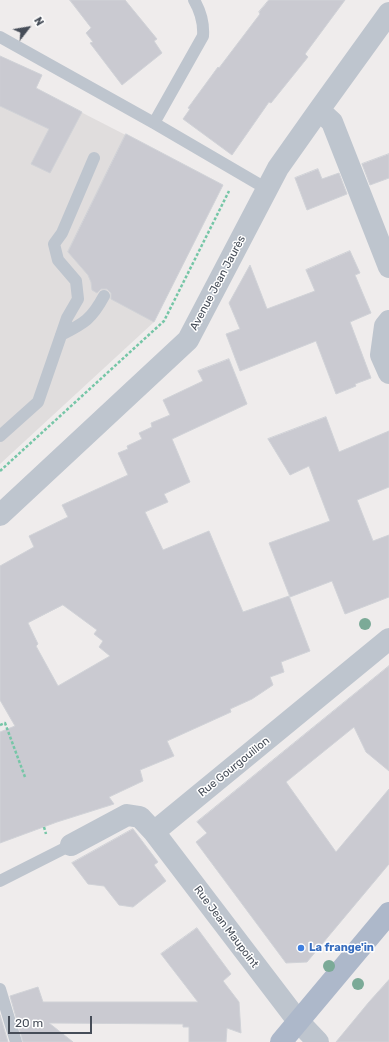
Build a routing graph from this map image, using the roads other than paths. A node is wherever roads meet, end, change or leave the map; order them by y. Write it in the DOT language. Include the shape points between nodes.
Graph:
graph roads {
  1 [pos="194,0"];
  2 [pos="389,14"];
  3 [pos="0,37"];
  4 [pos="319,110"];
  5 [pos="154,122"];
  6 [pos="94,158"];
  7 [pos="267,189"];
  8 [pos="389,267"];
  9 [pos="104,296"];
  10 [pos="389,321"];
  11 [pos="60,335"];
  12 [pos="389,372"];
  13 [pos="0,436"];
  14 [pos="0,515"];
  15 [pos="389,639"];
  16 [pos="154,832"];
  17 [pos="71,845"];
  18 [pos="0,881"];
  19 [pos="389,913"];
  20 [pos="0,989"];
  21 [pos="298,1021"];
  22 [pos="16,1042"];
  23 [pos="281,1042"];
  24 [pos="318,1042"];
  1 -- 5 [label="lane" via="204,25 203,36"];
  2 -- 4 [label="street, Avenue Jean Jaurès"];
  3 -- 5 [label="lane"];
  4 -- 7 [label="street, Avenue Jean Jaurès" via="278,168"];
  4 -- 8 [label="street" via="332,122"];
  5 -- 7 [label="lane"];
  6 -- 11 [label="lane" via="62,233 54,244 58,260 76,281 78,299"];
  7 -- 14 [label="street, Avenue Jean Jaurès" via="188,340"];
  9 -- 11 [label="lane" via="97,310 85,323"];
  10 -- 12 [label="street" via="385,326 381,355"];
  11 -- 13 [label="lane" via="38,402"];
  15 -- 16 [label="street, Rue Gourgouillon"];
  16 -- 17 [label="street" via="140,817 127,815"];
  16 -- 21 [label="street, Rue Jean Maupoint"];
  17 -- 18 [label="lane"];
  19 -- 21 [label="main road"];
  20 -- 22 [label="lane"];
  21 -- 23 [label="main road"];
  21 -- 24 [label="street, Rue Jean Maupoint"];
}
